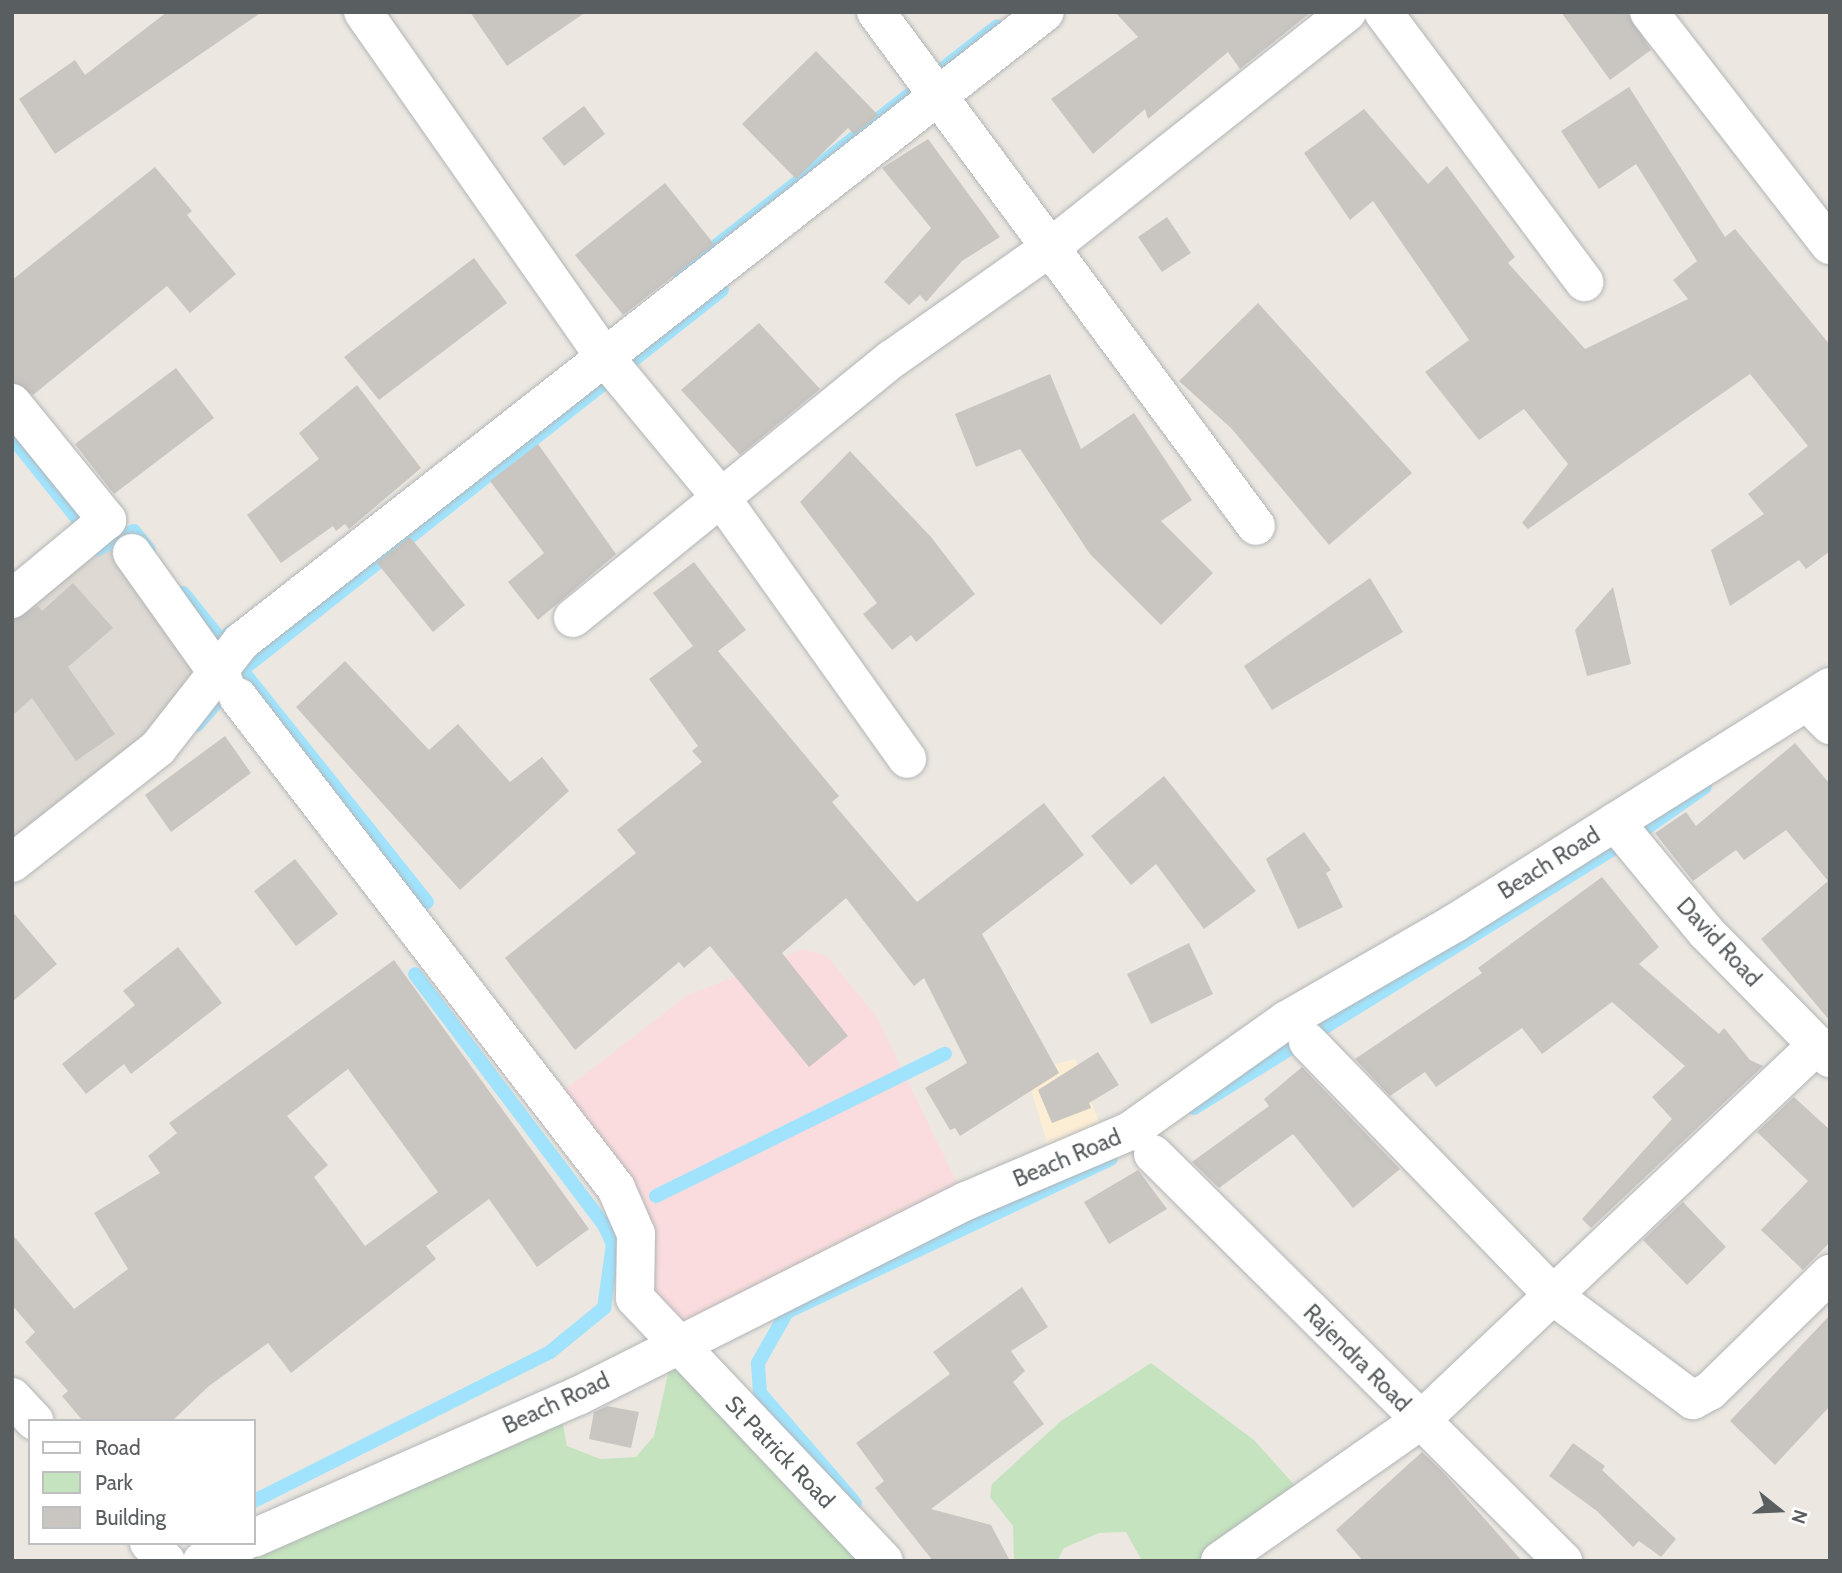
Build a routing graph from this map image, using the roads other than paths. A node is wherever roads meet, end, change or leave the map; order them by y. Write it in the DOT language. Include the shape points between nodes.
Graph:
graph roads {
  1 [pos="363,12"];
  2 [pos="876,12"];
  3 [pos="1045,12"];
  4 [pos="1347,12"];
  5 [pos="1382,12"];
  6 [pos="1649,12"];
  7 [pos="938,96"];
  8 [pos="1830,245"];
  9 [pos="1052,246"];
  10 [pos="1584,282"];
  11 [pos="603,355"];
  12 [pos="12,403"];
  13 [pos="719,495"];
  14 [pos="1256,526"];
  15 [pos="132,553"];
  16 [pos="12,600"];
  17 [pos="573,618"];
  18 [pos="226,684"];
  19 [pos="1822,705"];
  20 [pos="907,759"];
  21 [pos="1615,822"];
  22 [pos="12,863"];
  23 [pos="1308,1042"];
  24 [pos="1823,1051"];
  25 [pos="1153,1154"];
  26 [pos="1830,1274"];
  27 [pos="1556,1298"];
  28 [pos="675,1343"];
  29 [pos="12,1398"];
  30 [pos="32,1419"];
  31 [pos="1420,1421"];
  32 [pos="256,1537"];
  33 [pos="151,1545"];
  34 [pos="238,1545"];
  35 [pos="166,1561"];
  36 [pos="202,1561"];
  37 [pos="884,1561"];
  38 [pos="1220,1561"];
  39 [pos="1563,1561"];
  1 -- 11 [label="street"];
  2 -- 7 [label="street"];
  3 -- 7 [label="street"];
  4 -- 9 [label="street"];
  5 -- 10 [label="street"];
  6 -- 8 [label="street"];
  7 -- 9 [label="street"];
  7 -- 11 [label="street"];
  9 -- 13 [label="street" via="892,359"];
  9 -- 14 [label="street"];
  11 -- 13 [label="street"];
  11 -- 18 [label="street" via="242,642"];
  12 -- 16 [label="street" via="107,520"];
  13 -- 17 [label="street"];
  13 -- 20 [label="street"];
  15 -- 18 [label="street, St Patrick Road"];
  18 -- 22 [label="street" via="158,748"];
  18 -- 28 [label="street, St Patrick Road" via="616,1188 636,1234 635,1298"];
  19 -- 21 [label="street, Beach Road"];
  21 -- 24 [label="street, David Road" via="1706,932"];
  21 -- 28 [label="street, Beach Road" via="1455,923 1287,1020 1130,1131 966,1201"];
  23 -- 27 [label="street"];
  24 -- 27 [label="street"];
  25 -- 31 [label="street, Rajendra Road"];
  26 -- 27 [label="street" via="1710,1391 1693,1400"];
  27 -- 31 [label="street"];
  28 -- 32 [label="street, Beach Road" via="578,1396"];
  28 -- 37 [label="street, St Patrick Road"];
  29 -- 30 [label="street"];
  31 -- 38 [label="street"];
  31 -- 39 [label="street, Rajendra Road"];
  33 -- 35 [label="street"];
  34 -- 36 [label="street"];
}
